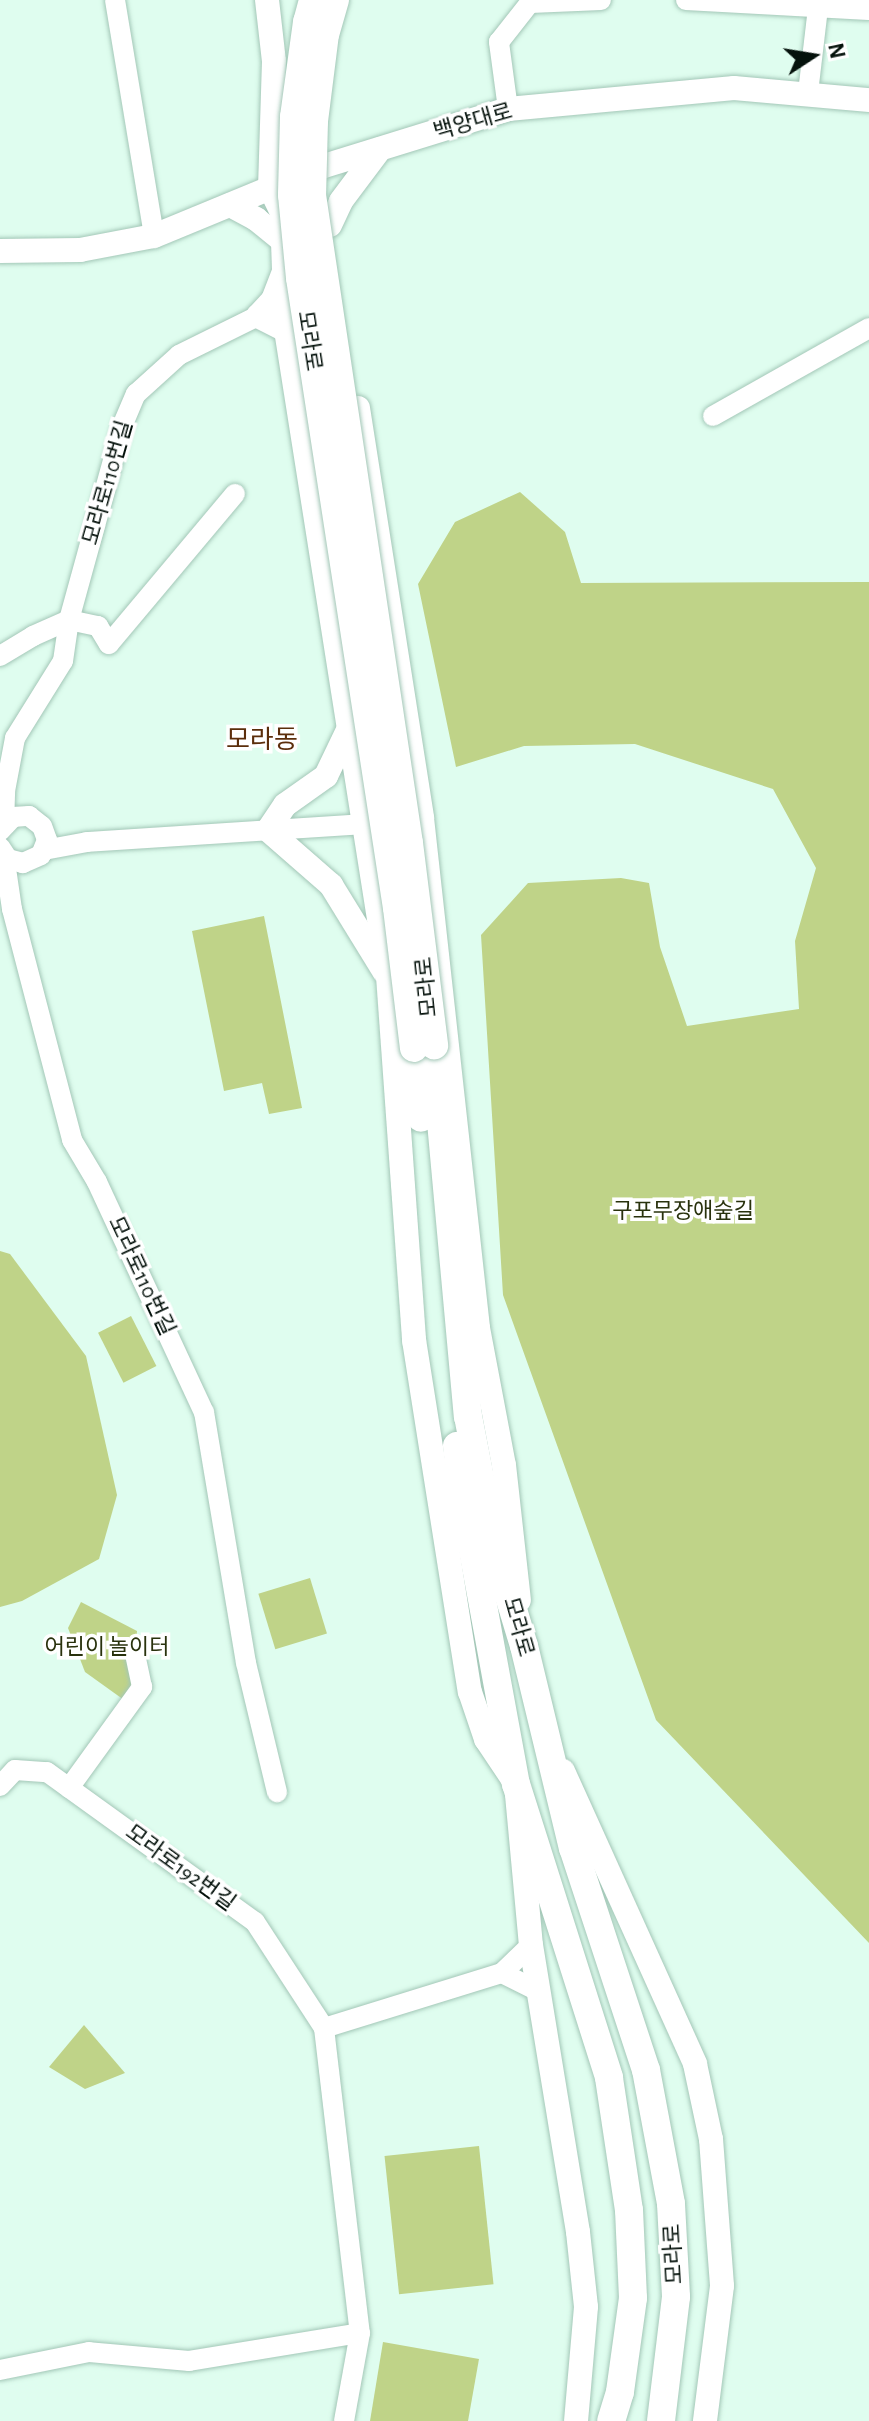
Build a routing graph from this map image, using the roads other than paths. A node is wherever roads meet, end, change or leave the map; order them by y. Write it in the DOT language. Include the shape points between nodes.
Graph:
graph roads {
  1 [pos="115,0"];
  2 [pos="267,0"];
  3 [pos="303,0"];
  4 [pos="313,0"];
  5 [pos="337,0"];
  6 [pos="601,0"];
  7 [pos="686,0"];
  8 [pos="531,1"];
  9 [pos="819,3"];
  10 [pos="869,10"];
  11 [pos="808,93"];
  12 [pos="869,100"];
  13 [pos="508,109"];
  14 [pos="380,149"];
  15 [pos="321,167"];
  16 [pos="277,184"];
  17 [pos="230,205"];
  18 [pos="330,225"];
  19 [pos="154,236"];
  20 [pos="0,251"];
  21 [pos="285,253"];
  22 [pos="258,316"];
  23 [pos="869,328"];
  24 [pos="286,330"];
  25 [pos="352,373"];
  26 [pos="298,398"];
  27 [pos="713,416"];
  28 [pos="235,494"];
  29 [pos="69,620"];
  30 [pos="0,656"];
  31 [pos="349,728"];
  32 [pos="15,738"];
  33 [pos="24,815"];
  34 [pos="422,818"];
  35 [pos="364,825"];
  36 [pos="2,827"];
  37 [pos="268,830"];
  38 [pos="45,840"];
  39 [pos="9,855"];
  40 [pos="388,976"];
  41 [pos="424,1046"];
  42 [pos="524,1646"];
  43 [pos="135,1655"];
  44 [pos="543,1726"];
  45 [pos="516,1784"];
  46 [pos="0,1786"];
  47 [pos="69,1788"];
  48 [pos="277,1792"];
  49 [pos="531,1945"];
  50 [pos="502,1973"];
  51 [pos="540,1992"];
  52 [pos="324,2028"];
  53 [pos="360,2333"];
  54 [pos="0,2370"];
  55 [pos="344,2421"];
  56 [pos="576,2421"];
  57 [pos="611,2421"];
  58 [pos="661,2421"];
  59 [pos="705,2421"];
  1 -- 19 [label="street"];
  2 -- 16 [label="main road, 모라로"];
  3 -- 16 [label="main road, 모라로" via="289,58"];
  4 -- 41 [label="highway, 모라로, bridge" via="294,117 292,195 300,278 397,908"];
  5 -- 15 [label="main road, 모라로"];
  5 -- 41 [label="highway, 모라로, bridge" via="325,34 312,195 409,843"];
  6 -- 8 [label="street"];
  7 -- 9 [label="street"];
  8 -- 13 [label="street" via="499,42"];
  9 -- 10 [label="street"];
  9 -- 11 [label="street"];
  11 -- 12 [label="main road, 백양대로"];
  11 -- 13 [label="main road, 백양대로" via="734,88"];
  13 -- 14 [label="main road, 백양대로"];
  14 -- 15 [label="main road, 백양대로"];
  14 -- 18 [label="main road" via="341,201"];
  15 -- 16 [label="main road, 백양대로"];
  15 -- 18 [label="main road, 모라로"];
  16 -- 17 [label="main road, 백양대로"];
  16 -- 21 [label="main road, 모라로"];
  17 -- 19 [label="main road, 백양대로"];
  17 -- 21 [label="main road" via="256,219"];
  18 -- 25 [label="main road, 모라로"];
  19 -- 20 [label="main road, 백양대로" via="80,250"];
  21 -- 22 [label="main road" via="273,300"];
  21 -- 24 [label="main road, 모라로"];
  22 -- 24 [label="main road"];
  22 -- 29 [label="street, 모라로110번길" via="179,355 136,394"];
  23 -- 27 [label="street"];
  24 -- 26 [label="main road, 모라로"];
  25 -- 26 [label="main road" via="340,397 327,406 303,405"];
  25 -- 34 [label="main road, 모라로"];
  26 -- 31 [label="main road, 모라로"];
  28 -- 29 [label="street" via="109,644 98,626"];
  29 -- 30 [label="street"];
  29 -- 32 [label="street, 모라로110번길" via="63,661"];
  31 -- 35 [label="main road, 모라로"];
  31 -- 37 [label="main road" via="326,776 285,805"];
  32 -- 33 [label="street"];
  32 -- 36 [label="street, 모라로110번길"];
  33 -- 36 [label="street, 모라로110번길"];
  33 -- 38 [label="street" via="34,818"];
  34 -- 35 [label="street"];
  34 -- 42 [label="main road, 모라로" via="478,1328 504,1465"];
  35 -- 37 [label="street"];
  35 -- 40 [label="main road, 모라로"];
  37 -- 38 [label="street"];
  37 -- 40 [label="main road" via="331,885"];
  38 -- 39 [label="street, 모라로110번길" via="36,859"];
  39 -- 48 [label="street, 모라로110번길" via="8,887 72,1140 97,1182 204,1412 248,1672"];
  40 -- 45 [label="main road, 모라로" via="414,1340 455,1610 470,1692 486,1739"];
  41 -- 42 [label="highway, 모라로" via="468,1416 492,1540"];
  41 -- 45 [label="highway, 모라로" via="463,1496"];
  42 -- 44 [label="highway, 모라로"];
  43 -- 47 [label="street" via="142,1687"];
  44 -- 58 [label="highway, 모라로" via="573,1848 646,2070 671,2204 676,2297"];
  44 -- 59 [label="main road" via="695,2064 711,2139 722,2286"];
  45 -- 49 [label="main road"];
  45 -- 57 [label="highway, 모라로" via="609,2078 627,2196 633,2298"];
  46 -- 47 [label="street, 모라로192번길" via="15,1770 47,1772"];
  47 -- 52 [label="street, 모라로192번길" via="255,1922"];
  49 -- 50 [label="street"];
  49 -- 51 [label="main road"];
  50 -- 51 [label="street"];
  50 -- 52 [label="street"];
  51 -- 56 [label="main road" via="586,2307"];
  52 -- 53 [label="street, 모라로192번길"];
  53 -- 54 [label="street" via="189,2361 89,2352"];
  53 -- 55 [label="street, 모라로192번길"];
}
